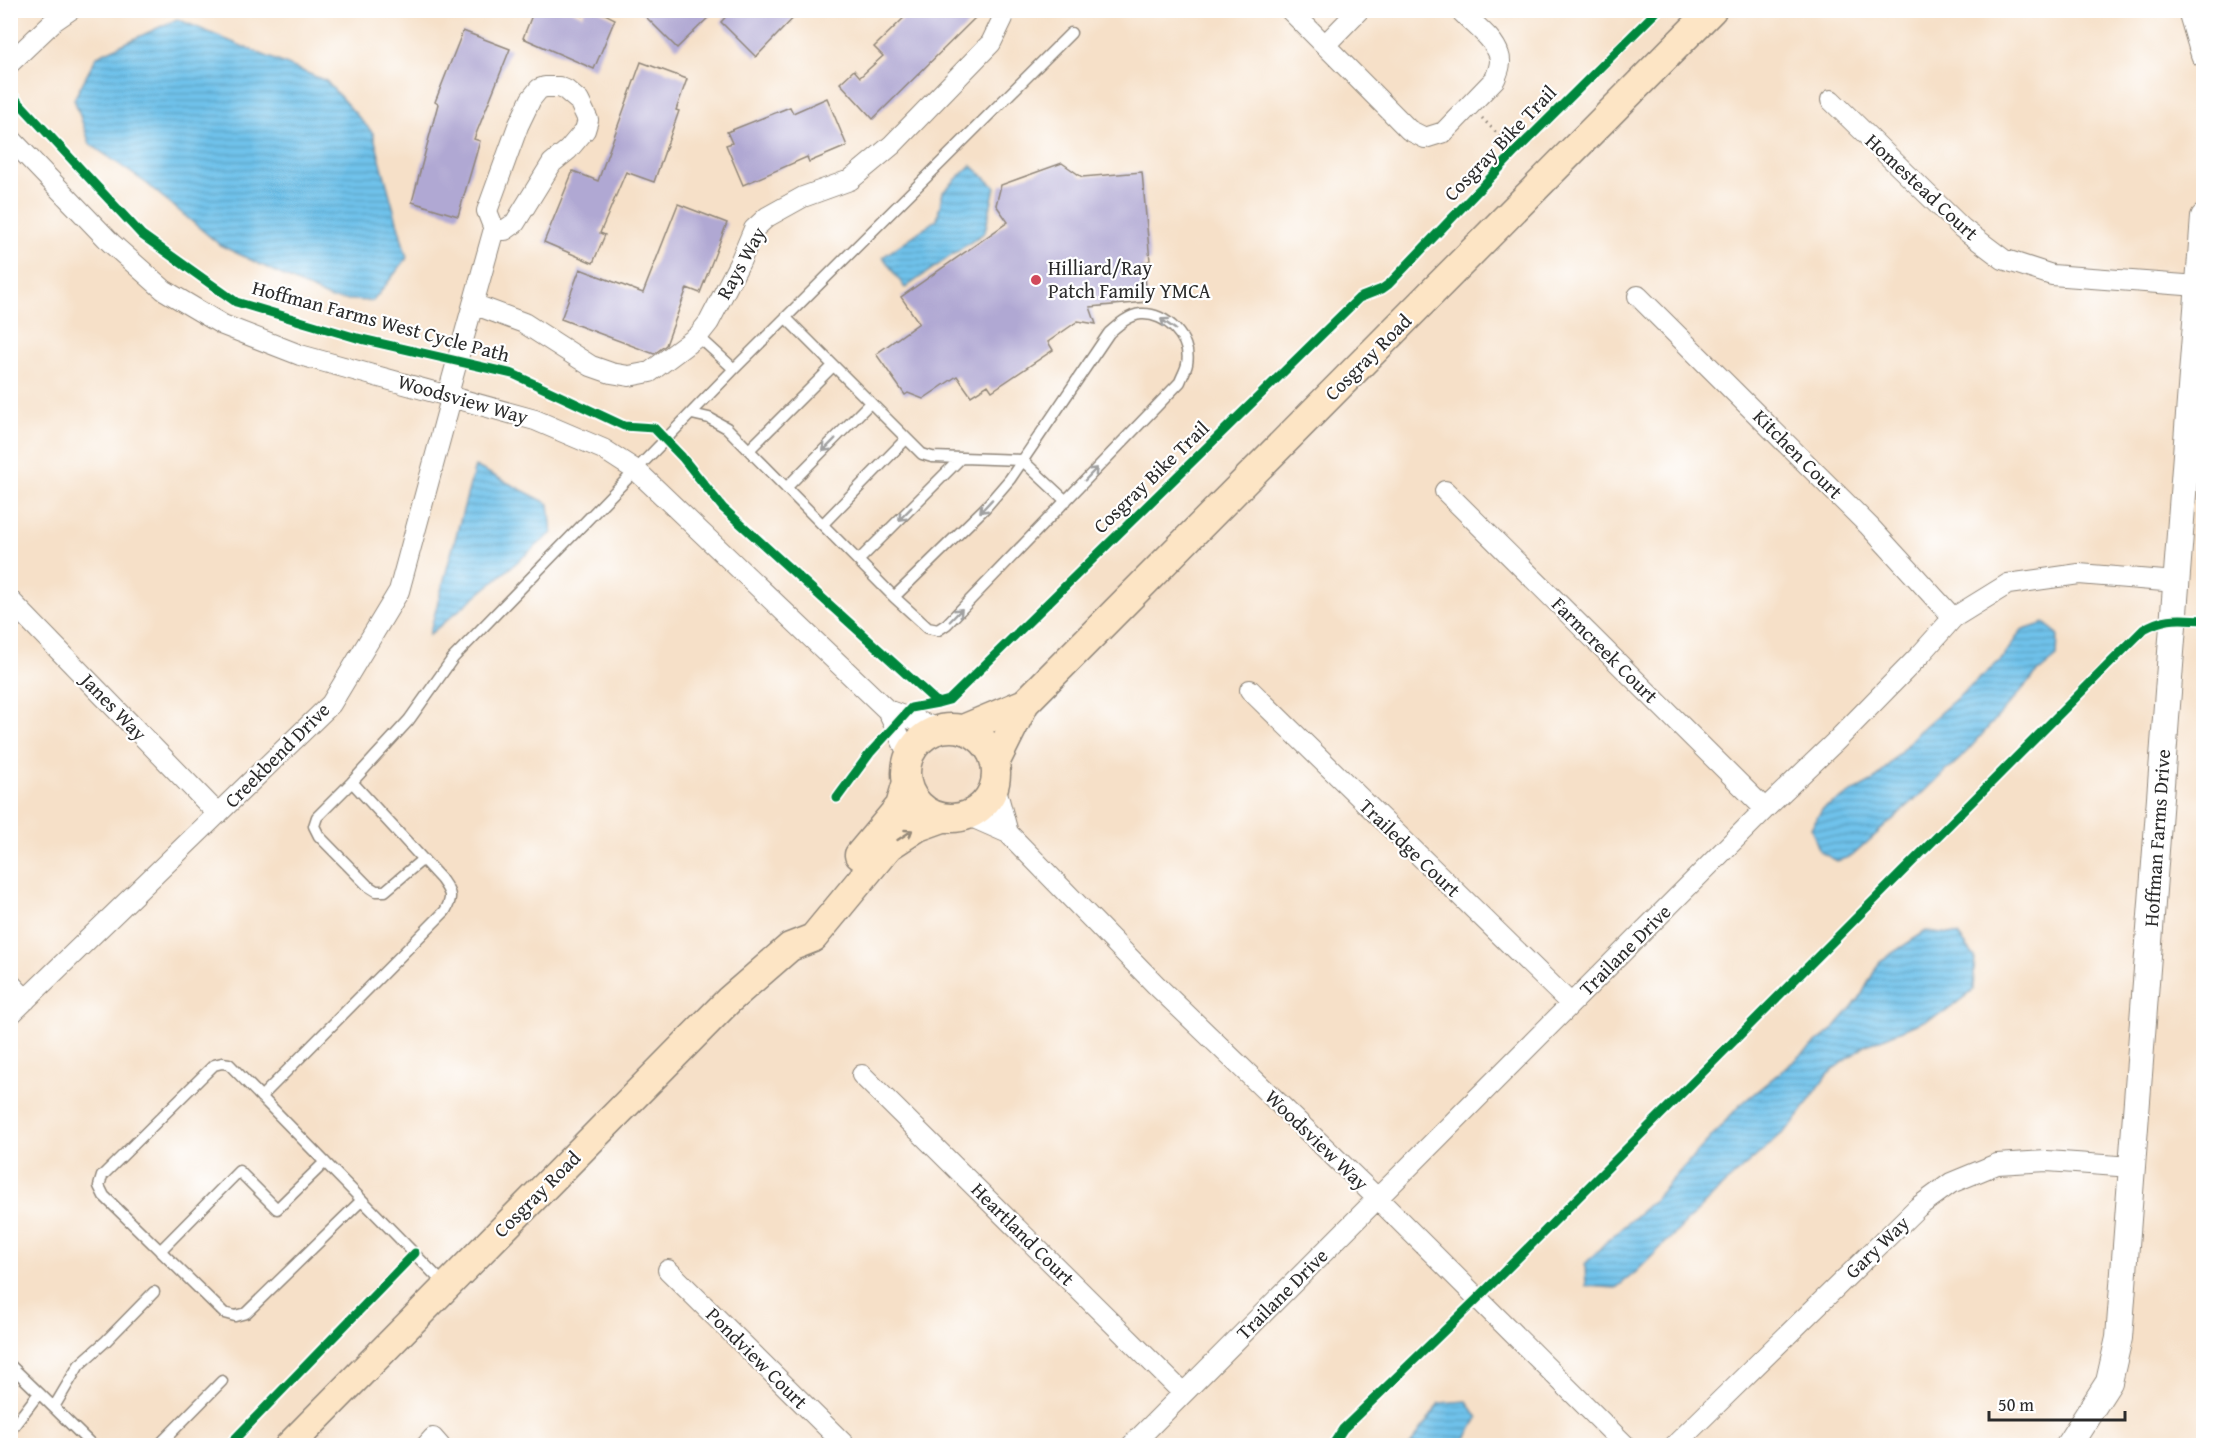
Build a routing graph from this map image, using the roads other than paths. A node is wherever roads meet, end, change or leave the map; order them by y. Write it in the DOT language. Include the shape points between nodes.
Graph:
graph roads {
  1 [pos="70,10"];
  2 [pos="1003,10"];
  3 [pos="1290,10"];
  4 [pos="1359,10"];
  5 [pos="1460,10"];
  6 [pos="1712,10"];
  7 [pos="2191,10"];
  8 [pos="1071,33"];
  9 [pos="1324,45"];
  10 [pos="2204,54"];
  11 [pos="10,63"];
  12 [pos="1831,100"];
  13 [pos="10,138"];
  14 [pos="2204,217"];
  15 [pos="494,229"];
  16 [pos="2198,286"];
  17 [pos="1638,296"];
  18 [pos="473,304"];
  19 [pos="786,318"];
  20 [pos="699,336"];
  21 [pos="832,366"];
  22 [pos="734,369"];
  23 [pos="450,395"];
  24 [pos="870,403"];
  25 [pos="692,414"];
  26 [pos="906,439"];
  27 [pos="749,450"];
  28 [pos="961,458"];
  29 [pos="1022,460"];
  30 [pos="637,471"];
  31 [pos="786,488"];
  32 [pos="1445,491"];
  33 [pos="1066,501"];
  34 [pos="823,524"];
  35 [pos="858,561"];
  36 [pos="2176,582"];
  37 [pos="894,597"];
  38 [pos="10,600"];
  39 [pos="1953,618"];
  40 [pos="1250,690"];
  41 [pos="1025,703"];
  42 [pos="887,710"];
  43 [pos="951,729"];
  44 [pos="908,769"];
  45 [pos="995,774"];
  46 [pos="352,782"];
  47 [pos="1765,808"];
  48 [pos="218,814"];
  49 [pos="955,816"];
  50 [pos="1008,833"];
  51 [pos="423,859"];
  52 [pos="790,947"];
  53 [pos="10,983"];
  54 [pos="26,1000"];
  55 [pos="1571,1004"];
  56 [pos="10,1015"];
  57 [pos="862,1076"];
  58 [pos="261,1097"];
  59 [pos="325,1162"];
  60 [pos="2132,1167"];
  61 [pos="1378,1199"];
  62 [pos="362,1200"];
  63 [pos="160,1251"];
  64 [pos="668,1270"];
  65 [pos="446,1286"];
  66 [pos="154,1292"];
  67 [pos="10,1365"];
  68 [pos="222,1381"];
  69 [pos="39,1393"];
  70 [pos="1183,1393"];
  71 [pos="54,1407"];
  72 [pos="10,1431"];
  73 [pos="93,1446"];
  74 [pos="158,1446"];
  75 [pos="289,1446"];
  76 [pos="846,1446"];
  77 [pos="1131,1446"];
  78 [pos="1626,1446"];
  79 [pos="1674,1446"];
  80 [pos="2068,1446"];
  1 -- 11 [label="street"];
  2 -- 20 [label="street, Rays Way" via="991,43 892,145 850,180 803,197 754,229"];
  3 -- 9 [label="street"];
  4 -- 9 [label="street"];
  5 -- 9 [label="street" via="1488,39 1499,55 1500,68 1495,79 1444,132 1425,138 1408,130"];
  6 -- 41 [label="main road, Cosgray Road"];
  7 -- 10 [label="street"];
  8 -- 19 [label="lane"];
  12 -- 16 [label="street, Homestead Court" via="1962,228 2003,259 2052,274"];
  13 -- 23 [label="street, Woodsview Way" via="111,243 164,290 223,325 300,355"];
  14 -- 16 [label="street, Hoffman Farms Drive"];
  15 -- 15 [label="street" via="506,230 515,223 552,163 585,130 588,120 579,101 566,90 545,87 531,99 488,211"];
  15 -- 18 [label="street, Creekbend Drive"];
  16 -- 36 [label="street, Hoffman Farms Drive"];
  17 -- 39 [label="street, Kitchen Court" via="1869,526"];
  18 -- 20 [label="street, Rays Way" via="524,323 573,356 611,374 650,372"];
  18 -- 23 [label="street, Creekbend Drive"];
  19 -- 21 [label="lane"];
  19 -- 22 [label="lane"];
  20 -- 22 [label="lane"];
  21 -- 24 [label="lane"];
  21 -- 27 [label="lane"];
  22 -- 25 [label="lane"];
  23 -- 30 [label="street, Woodsview Way" via="570,434"];
  23 -- 48 [label="street, Creekbend Drive" via="399,591 331,704"];
  24 -- 26 [label="lane"];
  24 -- 31 [label="lane, one-way"];
  25 -- 27 [label="lane" via="727,428"];
  25 -- 30 [label="lane"];
  26 -- 28 [label="lane" via="922,454"];
  26 -- 34 [label="lane"];
  27 -- 31 [label="lane"];
  28 -- 29 [label="lane"];
  28 -- 35 [label="lane, one-way"];
  29 -- 33 [label="lane"];
  33 -- 29 [label="lane, one-way" via="1180,382 1188,354 1179,332 1152,315 1141,314 1119,324"];
  29 -- 37 [label="lane, one-way" via="985,508"];
  30 -- 42 [label="street, Woodsview Way"];
  30 -- 46 [label="lane" via="453,658 409,720"];
  31 -- 34 [label="lane"];
  32 -- 47 [label="street, Farmcreek Court"];
  37 -- 33 [label="lane, one-way" via="928,628 938,630"];
  34 -- 35 [label="lane"];
  35 -- 37 [label="lane"];
  36 -- 39 [label="street, Trailane Drive" via="2079,574 2008,584"];
  36 -- 60 [label="street, Hoffman Farms Drive"];
  38 -- 48 [label="street, Janes Way"];
  39 -- 47 [label="street, Trailane Drive" via="1836,741"];
  40 -- 55 [label="street, Trailedge Court"];
  41 -- 43 [label="main road, Cosgray Road"];
  41 -- 45 [label="main road, Cosgray Road"];
  42 -- 43 [label="street, Woodsview Way"];
  42 -- 44 [label="street, Woodsview Way"];
  43 -- 44 [label="main road" via="927,735 916,744"];
  43 -- 45 [label="main road" via="975,734 984,742 991,751"];
  44 -- 49 [label="main road" via="916,801 932,814"];
  44 -- 52 [label="main road, Cosgray Road" via="900,806 800,924"];
  45 -- 49 [label="main road" via="985,803"];
  45 -- 50 [label="street, Woodsview Way"];
  46 -- 51 [label="lane"];
  46 -- 51 [label="lane" via="317,816 314,826 319,836 376,891 385,891"];
  47 -- 55 [label="street, Trailane Drive"];
  48 -- 54 [label="street, Creekbend Drive"];
  49 -- 50 [label="street, Woodsview Way"];
  52 -- 49 [label="main road, Cosgray Road, one-way" via="813,938 889,846 918,827"];
  50 -- 61 [label="street, Woodsview Way" via="1156,985"];
  51 -- 58 [label="lane" via="449,891 450,902 445,911"];
  52 -- 65 [label="main road, Cosgray Road" via="729,1000"];
  53 -- 54 [label="street"];
  54 -- 56 [label="street, Creekbend Drive"];
  55 -- 61 [label="street, Trailane Drive"];
  57 -- 70 [label="street, Heartland Court"];
  58 -- 59 [label="lane"];
  58 -- 63 [label="lane" via="229,1064 214,1065 102,1176 99,1186 104,1196"];
  59 -- 62 [label="lane"];
  59 -- 63 [label="lane" via="277,1209 239,1171"];
  60 -- 79 [label="street, Gary Way" via="2047,1161 1997,1164 1951,1183 1918,1208"];
  60 -- 80 [label="street, Hoffman Farms Drive" via="2119,1338 2109,1382"];
  61 -- 70 [label="street, Trailane Drive"];
  61 -- 78 [label="street, Woodsview Way"];
  62 -- 63 [label="lane" via="246,1313 235,1316 224,1313"];
  62 -- 65 [label="lane"];
  64 -- 76 [label="street, Pondview Court"];
  65 -- 75 [label="main road, Cosgray Road"];
  66 -- 71 [label="lane" via="79,1365"];
  67 -- 69 [label="lane"];
  68 -- 74 [label="lane"];
  69 -- 71 [label="lane"];
  69 -- 72 [label="lane"];
  70 -- 77 [label="street, Trailane Drive"];
  71 -- 73 [label="lane"];
}
